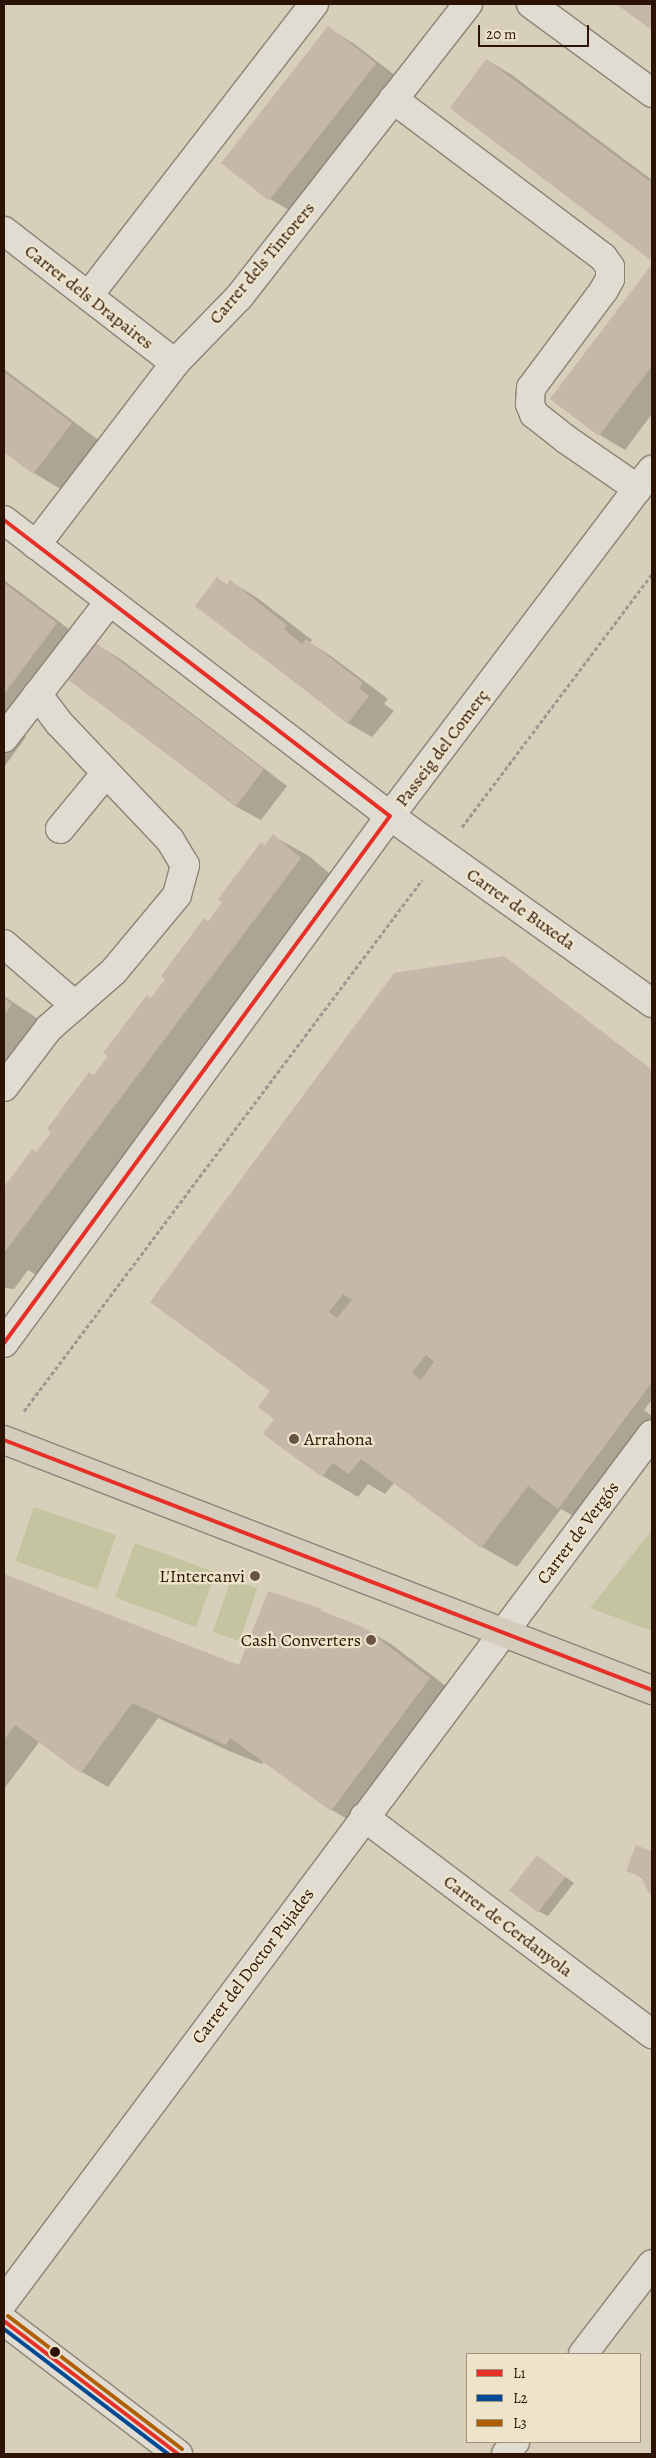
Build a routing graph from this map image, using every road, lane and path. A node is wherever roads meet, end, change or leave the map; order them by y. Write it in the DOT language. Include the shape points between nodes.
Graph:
graph roads {
  1 [pos="314,4"];
  2 [pos="468,4"];
  3 [pos="531,4"];
  4 [pos="652,93"];
  5 [pos="393,98"];
  6 [pos="4,231"];
  7 [pos="89,295"];
  8 [pos="175,363"];
  9 [pos="645,480"];
  10 [pos="4,520"];
  11 [pos="36,545"];
  12 [pos="652,574"];
  13 [pos="109,602"];
  14 [pos="37,694"];
  15 [pos="4,738"];
  16 [pos="106,773"];
  17 [pos="390,816"];
  18 [pos="60,829"];
  19 [pos="442,853"];
  20 [pos="4,944"];
  21 [pos="652,1003"];
  22 [pos="75,1004"];
  23 [pos="4,1087"];
  24 [pos="37,1298"];
  25 [pos="4,1317"];
  26 [pos="4,1343"];
  27 [pos="21,1416"];
  28 [pos="652,1434"];
  29 [pos="4,1440"];
  30 [pos="502,1632"];
  31 [pos="652,1690"];
  32 [pos="364,1817"];
  33 [pos="652,2034"];
  34 [pos="652,2264"];
  35 [pos="4,2301"];
  36 [pos="4,2321"];
  37 [pos="584,2353"];
  38 [pos="514,2443"];
  39 [pos="178,2454"];
  40 [pos="506,2454"];
  1 -- 7 [label="street"];
  2 -- 5 [label="street, Carrer dels Tintorers"];
  3 -- 4 [label="street"];
  5 -- 8 [label="street, Carrer dels Tintorers" via="239,296"];
  5 -- 9 [label="street" via="603,257 610,267 610,279 604,290 531,388 530,404 534,414 567,440"];
  6 -- 7 [label="street, Carrer dels Drapaires"];
  7 -- 8 [label="street, Carrer dels Drapaires"];
  8 -- 11 [label="street, Carrer dels Tintorers"];
  9 -- 17 [label="street, Passeig del Comerç"];
  10 -- 11 [label="street, Carrer de Buxeda"];
  11 -- 13 [label="street, Carrer de Buxeda"];
  12 -- 19 [label="path"];
  13 -- 14 [label="street"];
  13 -- 17 [label="street, Carrer de Buxeda"];
  14 -- 15 [label="street"];
  14 -- 16 [label="street" via="59,723"];
  16 -- 18 [label="street"];
  16 -- 22 [label="street" via="170,840 185,865 177,895 114,971"];
  17 -- 19 [label="street, Carrer de Buxeda"];
  17 -- 24 [label="street, Passeig del Comerç"];
  19 -- 21 [label="street, Carrer de Buxeda"];
  19 -- 27 [label="path"];
  20 -- 22 [label="street"];
  22 -- 23 [label="street" via="50,1028"];
  24 -- 25 [label="street"];
  24 -- 26 [label="street, Passeig del Comerç"];
  28 -- 30 [label="street, Carrer de Vergós"];
  29 -- 30 [label="main road"];
  30 -- 31 [label="main road"];
  30 -- 32 [label="street, Carrer del Doctor Pujades"];
  32 -- 33 [label="street, Carrer de Cerdanyola"];
  32 -- 35 [label="street, Carrer del Doctor Pujades"];
  34 -- 37 [label="street"];
  36 -- 39 [label="street"];
  38 -- 40 [label="street"];
}
